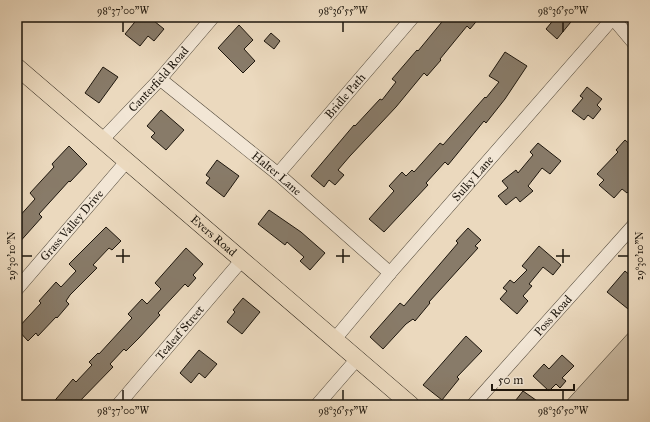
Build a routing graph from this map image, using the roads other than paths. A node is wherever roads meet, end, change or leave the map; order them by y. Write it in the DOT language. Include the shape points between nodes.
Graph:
graph roads {
  1 [pos="213,17"];
  2 [pos="412,17"];
  3 [pos="613,18"];
  4 [pos="633,42"];
  5 [pos="17,67"];
  6 [pos="160,79"];
  7 [pos="102,140"];
  8 [pos="126,162"];
  9 [pos="278,174"];
  10 [pos="633,226"];
  11 [pos="242,261"];
  12 [pos="390,273"];
  13 [pos="17,289"];
  14 [pos="334,340"];
  15 [pos="357,359"];
  16 [pos="118,405"];
  17 [pos="317,405"];
  18 [pos="410,405"];
  19 [pos="473,405"];
  1 -- 6 [label="street, Canterfield Road"];
  2 -- 9 [label="street, Bridle Path"];
  3 -- 4 [label="street"];
  3 -- 12 [label="street, Sulky Lane"];
  5 -- 7 [label="main road, Evers Road"];
  6 -- 7 [label="street, Canterfield Road"];
  6 -- 9 [label="street, Halter Lane"];
  7 -- 8 [label="main road, Evers Road"];
  8 -- 11 [label="main road, Evers Road"];
  8 -- 13 [label="street, Grass Valley Drive"];
  9 -- 12 [label="street, Halter Lane"];
  10 -- 19 [label="street, Poss Road"];
  11 -- 14 [label="main road, Evers Road"];
  11 -- 16 [label="street, Tealeaf Street"];
  12 -- 14 [label="street, Sulky Lane"];
  14 -- 15 [label="main road, Evers Road"];
  15 -- 17 [label="street"];
  15 -- 18 [label="main road, Evers Road"];
}
